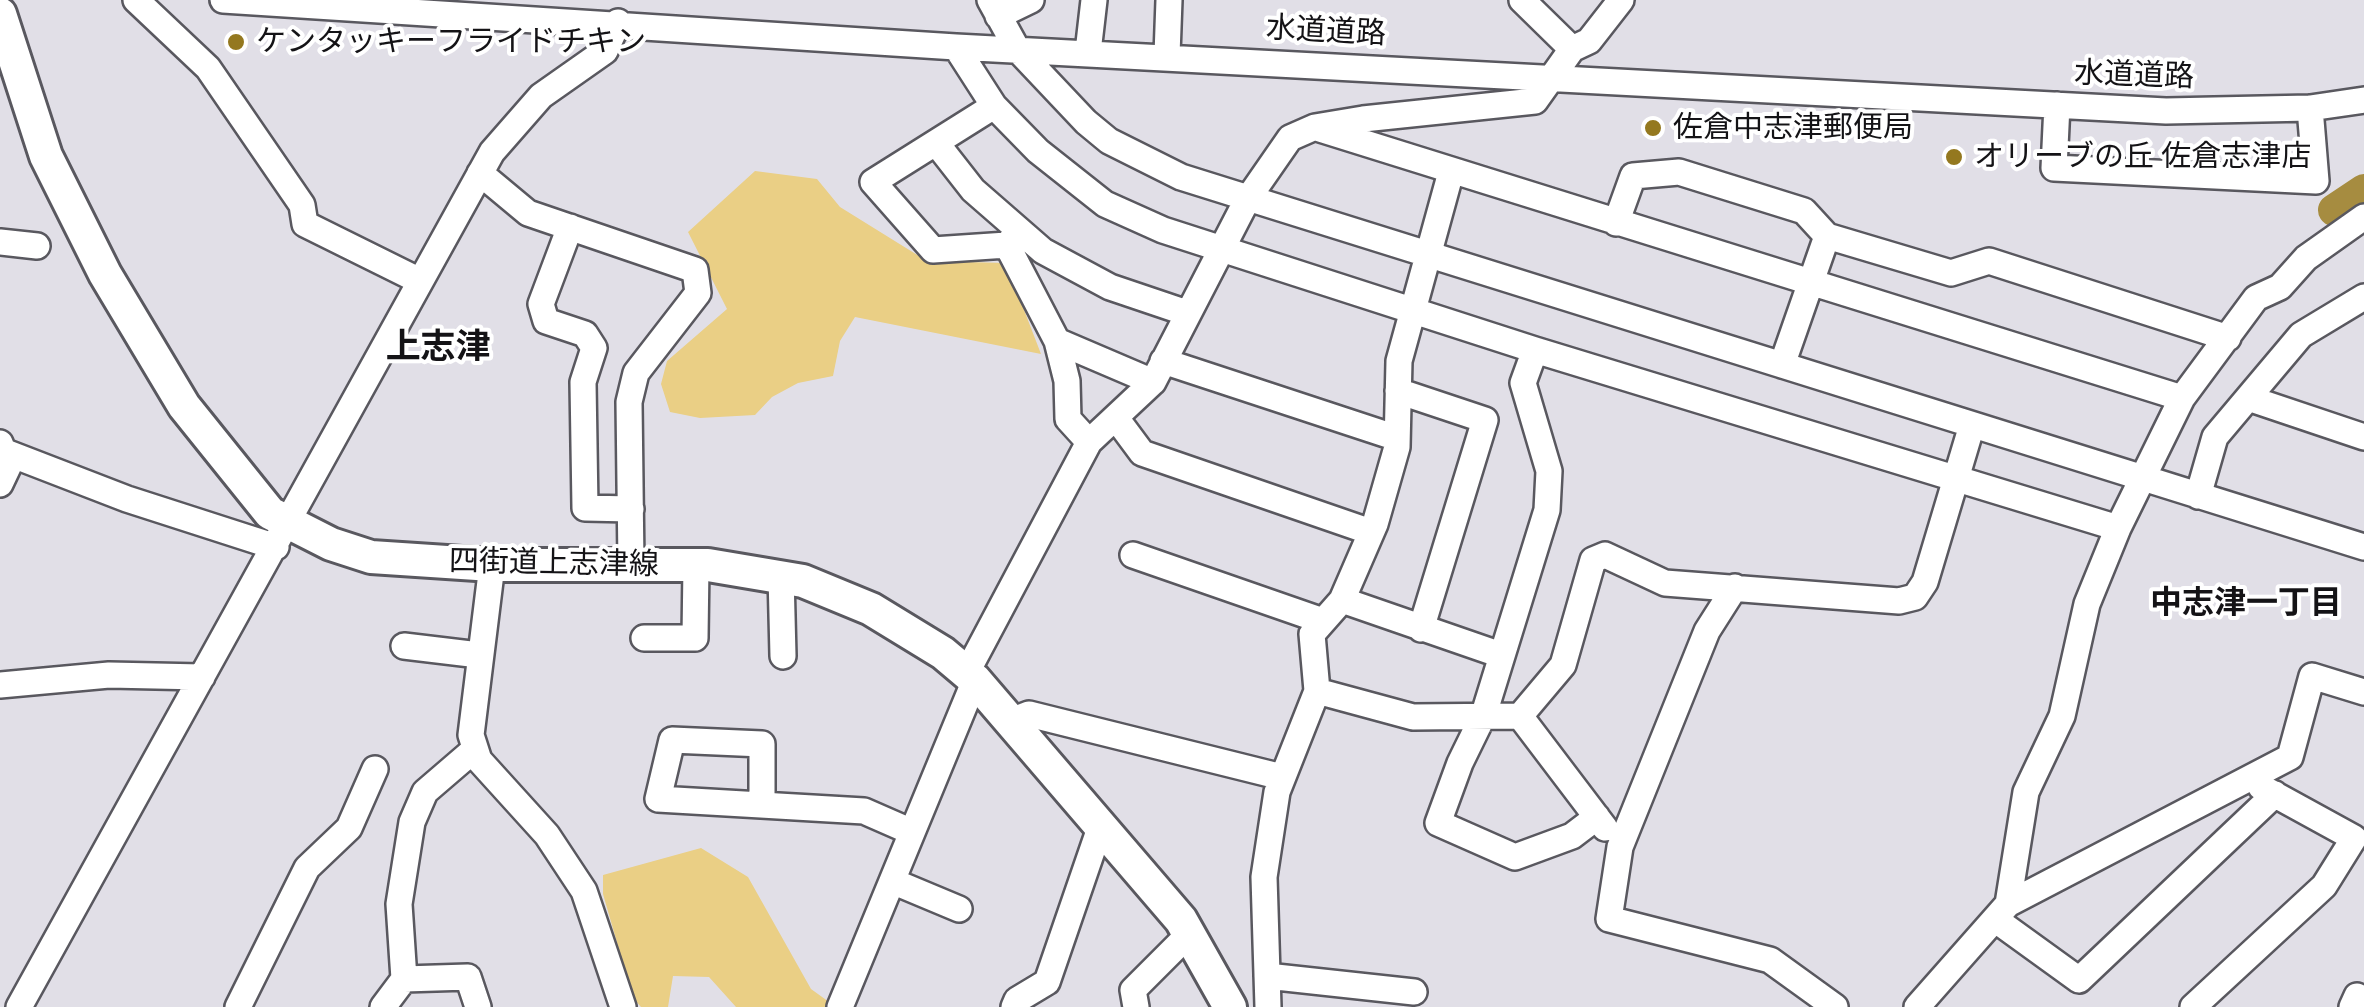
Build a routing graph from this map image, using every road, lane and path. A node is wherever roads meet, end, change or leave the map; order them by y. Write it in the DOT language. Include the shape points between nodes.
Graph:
graph roads {
  1 [pos="136,0"];
  2 [pos="224,0"];
  3 [pos="1032,0"];
  4 [pos="1094,0"];
  5 [pos="1168,0"];
  6 [pos="1522,0"];
  7 [pos="1621,0"];
  8 [pos="994,8"];
  9 [pos="0,14"];
  10 [pos="618,22"];
  11 [pos="956,46"];
  12 [pos="1017,49"];
  13 [pos="1572,49"];
  14 [pos="1088,52"];
  15 [pos="1167,55"];
  16 [pos="1557,76"];
  17 [pos="2364,100"];
  18 [pos="2057,105"];
  19 [pos="994,106"];
  20 [pos="2310,108"];
  21 [pos="1315,127"];
  22 [pos="937,144"];
  23 [pos="1451,172"];
  24 [pos="480,174"];
  25 [pos="1246,200"];
  26 [pos="2364,217"];
  27 [pos="1616,223"];
  28 [pos="570,227"];
  29 [pos="1827,236"];
  30 [pos="1013,238"];
  31 [pos="0,242"];
  32 [pos="37,246"];
  33 [pos="1222,250"];
  34 [pos="1425,254"];
  35 [pos="420,282"];
  36 [pos="1810,283"];
  37 [pos="2364,297"];
  38 [pos="1410,310"];
  39 [pos="1187,314"];
  40 [pos="2228,338"];
  41 [pos="1057,341"];
  42 [pos="1534,350"];
  43 [pos="1782,365"];
  44 [pos="1158,372"];
  45 [pos="1398,391"];
  46 [pos="2182,398"];
  47 [pos="2251,399"];
  48 [pos="1116,418"];
  49 [pos="1972,425"];
  50 [pos="2364,437"];
  51 [pos="1396,438"];
  52 [pos="1089,442"];
  53 [pos="2,448"];
  54 [pos="2141,478"];
  55 [pos="1955,479"];
  56 [pos="0,484"];
  57 [pos="2198,496"];
  58 [pos="630,509"];
  59 [pos="2118,528"];
  60 [pos="1372,532"];
  61 [pos="281,536"];
  62 [pos="2364,547"];
  63 [pos="1133,556"];
  64 [pos="492,565"];
  65 [pos="631,565"];
  66 [pos="696,565"];
  67 [pos="781,576"];
  68 [pos="1735,587"];
  69 [pos="1342,600"];
  70 [pos="1323,622"];
  71 [pos="1421,629"];
  72 [pos="644,638"];
  73 [pos="404,646"];
  74 [pos="479,655"];
  75 [pos="1502,655"];
  76 [pos="783,656"];
  77 [pos="971,676"];
  78 [pos="202,677"];
  79 [pos="0,685"];
  80 [pos="1317,691"];
  81 [pos="2364,692"];
  82 [pos="1484,714"];
  83 [pos="1520,716"];
  84 [pos="1011,720"];
  85 [pos="476,749"];
  86 [pos="375,769"];
  87 [pos="1282,777"];
  88 [pos="2245,778"];
  89 [pos="2274,794"];
  90 [pos="762,804"];
  91 [pos="1597,817"];
  92 [pos="1101,825"];
  93 [pos="912,832"];
  94 [pos="1620,847"];
  95 [pos="892,880"];
  96 [pos="959,909"];
  97 [pos="2002,912"];
  98 [pos="1189,934"];
  99 [pos="1267,976"];
  100 [pos="404,979"];
  101 [pos="1414,992"];
  102 [pos="2364,999"];
  103 [pos="19,1007"];
  104 [pos="238,1007"];
  105 [pos="383,1007"];
  106 [pos="478,1007"];
  107 [pos="623,1007"];
  108 [pos="840,1007"];
  109 [pos="1014,1007"];
  110 [pos="1136,1007"];
  111 [pos="1230,1007"];
  112 [pos="1268,1007"];
  113 [pos="1835,1007"];
  114 [pos="1917,1007"];
  115 [pos="2193,1007"];
  116 [pos="2352,1007"];
  1 -- 35 [label="street" via="208,68 302,205 305,224"];
  2 -- 10 [label="street, 水道道路"];
  3 -- 8 [label="street"];
  4 -- 14 [label="street"];
  5 -- 15 [label="street"];
  6 -- 13 [label="street"];
  7 -- 13 [label="street" via="1588,41"];
  8 -- 12 [label="street"];
  9 -- 61 [label="main road, 四街道上志津線" via="46,156 136,330"];
  10 -- 11 [label="street, 水道道路"];
  10 -- 24 [label="street" via="605,51 516,120"];
  11 -- 12 [label="street, 水道道路"];
  11 -- 19 [label="street"];
  12 -- 14 [label="street, 水道道路"];
  12 -- 25 [label="street" via="1109,142"];
  13 -- 16 [label="street"];
  14 -- 15 [label="street, 水道道路"];
  15 -- 16 [label="street, 水道道路"];
  16 -- 18 [label="street, 水道道路"];
  16 -- 21 [label="street" via="1535,102"];
  17 -- 20 [label="street, 水道道路"];
  18 -- 20 [label="street, 水道道路"];
  18 -- 20 [label="street" via="2054,168 2316,181"];
  19 -- 22 [label="street"];
  19 -- 33 [label="street" via="1106,204"];
  21 -- 23 [label="street"];
  21 -- 25 [label="street" via="1290,138"];
  22 -- 30 [label="street"];
  22 -- 30 [label="street" via="873,182 933,250"];
  23 -- 27 [label="street"];
  23 -- 34 [label="street"];
  24 -- 28 [label="street" via="528,212"];
  24 -- 35 [label="street"];
  25 -- 33 [label="street"];
  25 -- 34 [label="street"];
  26 -- 40 [label="street" via="2306,258 2280,287 2256,298"];
  27 -- 29 [label="street" via="1634,176 1680,172 1804,211"];
  27 -- 36 [label="street"];
  28 -- 58 [label="street" via="541,304 546,320 586,334 594,348 583,382 585,508"];
  28 -- 58 [label="street" via="694,270 698,293 636,372 629,402"];
  29 -- 36 [label="street"];
  29 -- 40 [label="street" via="1951,272 1989,261"];
  30 -- 39 [label="street" via="1110,287"];
  30 -- 41 [label="street"];
  31 -- 32 [label="street"];
  33 -- 38 [label="street"];
  33 -- 39 [label="street"];
  34 -- 38 [label="street"];
  34 -- 43 [label="street"];
  35 -- 61 [label="street"];
  36 -- 43 [label="street"];
  36 -- 46 [label="street"];
  37 -- 47 [label="street" via="2301,335"];
  38 -- 42 [label="street"];
  38 -- 45 [label="street"];
  39 -- 44 [label="street"];
  40 -- 46 [label="street"];
  41 -- 44 [label="street"];
  41 -- 52 [label="street" via="1068,419"];
  42 -- 55 [label="street"];
  42 -- 75 [label="street" via="1523,383 1546,452 1549,500"];
  43 -- 49 [label="street"];
  44 -- 48 [label="street"];
  44 -- 51 [label="street"];
  45 -- 51 [label="street"];
  45 -- 71 [label="street" via="1486,420"];
  46 -- 54 [label="street"];
  47 -- 50 [label="street"];
  47 -- 57 [label="street" via="2216,437"];
  48 -- 52 [label="street"];
  48 -- 60 [label="street" via="1142,453"];
  49 -- 54 [label="street"];
  49 -- 55 [label="street"];
  51 -- 60 [label="street"];
  52 -- 77 [label="street"];
  53 -- 56 [label="street" via="9,465"];
  53 -- 61 [label="street" via="127,499"];
  54 -- 57 [label="street"];
  54 -- 59 [label="street"];
  55 -- 59 [label="street"];
  55 -- 68 [label="street" via="1915,597"];
  57 -- 62 [label="street"];
  58 -- 65 [label="street"];
  59 -- 97 [label="street" via="2088,604 2062,716 2026,792"];
  60 -- 69 [label="street"];
  61 -- 64 [label="main road, 四街道上志津線" via="371,557"];
  61 -- 78 [label="street"];
  63 -- 70 [label="street"];
  64 -- 65 [label="main road, 四街道上志津線"];
  64 -- 74 [label="street"];
  65 -- 66 [label="main road, 四街道上志津線"];
  66 -- 67 [label="main road, 四街道上志津線"];
  66 -- 72 [label="street" via="695,638"];
  67 -- 76 [label="street"];
  67 -- 77 [label="main road, 四街道上志津線" via="872,609"];
  68 -- 83 [label="street" via="1665,583 1605,555 1593,560 1563,665"];
  68 -- 94 [label="street" via="1707,631"];
  69 -- 70 [label="street"];
  69 -- 71 [label="street"];
  70 -- 80 [label="street" via="1312,634"];
  71 -- 75 [label="street"];
  73 -- 74 [label="street"];
  74 -- 85 [label="street" via="471,714"];
  75 -- 82 [label="street"];
  77 -- 84 [label="main road, 四街道上志津線"];
  77 -- 93 [label="street"];
  78 -- 79 [label="street"];
  78 -- 103 [label="street"];
  80 -- 82 [label="street" via="1413,717"];
  80 -- 87 [label="street"];
  81 -- 88 [label="street" via="2312,676 2290,757"];
  82 -- 83 [label="street"];
  82 -- 91 [label="street" via="1438,823 1515,856 1572,836"];
  83 -- 91 [label="street"];
  84 -- 87 [label="street" via="1030,714"];
  84 -- 92 [label="main road, 四街道上志津線"];
  85 -- 100 [label="street" via="425,792 412,822 398,904"];
  85 -- 107 [label="street" via="584,891"];
  86 -- 104 [label="street" via="349,828 307,868"];
  87 -- 99 [label="street" via="1266,862"];
  88 -- 89 [label="street"];
  88 -- 97 [label="street"];
  89 -- 97 [label="street" via="2079,980"];
  89 -- 115 [label="street" via="2354,838 2324,886"];
  90 -- 90 [label="street" via="658,799 672,740 762,744"];
  90 -- 93 [label="street" via="864,811"];
  91 -- 94 [label="street"];
  92 -- 98 [label="main road, 四街道上志津線"];
  92 -- 109 [label="street" via="1047,982"];
  93 -- 95 [label="street"];
  94 -- 113 [label="street" via="1608,919 1770,960"];
  95 -- 96 [label="street"];
  95 -- 108 [label="street"];
  97 -- 114 [label="street"];
  98 -- 110 [label="street" via="1133,990"];
  98 -- 111 [label="main road, 四街道上志津線"];
  99 -- 101 [label="street"];
  99 -- 112 [label="street"];
  100 -- 105 [label="street"];
  100 -- 106 [label="street" via="468,976"];
  102 -- 116 [label="street" via="2357,996"];
}
